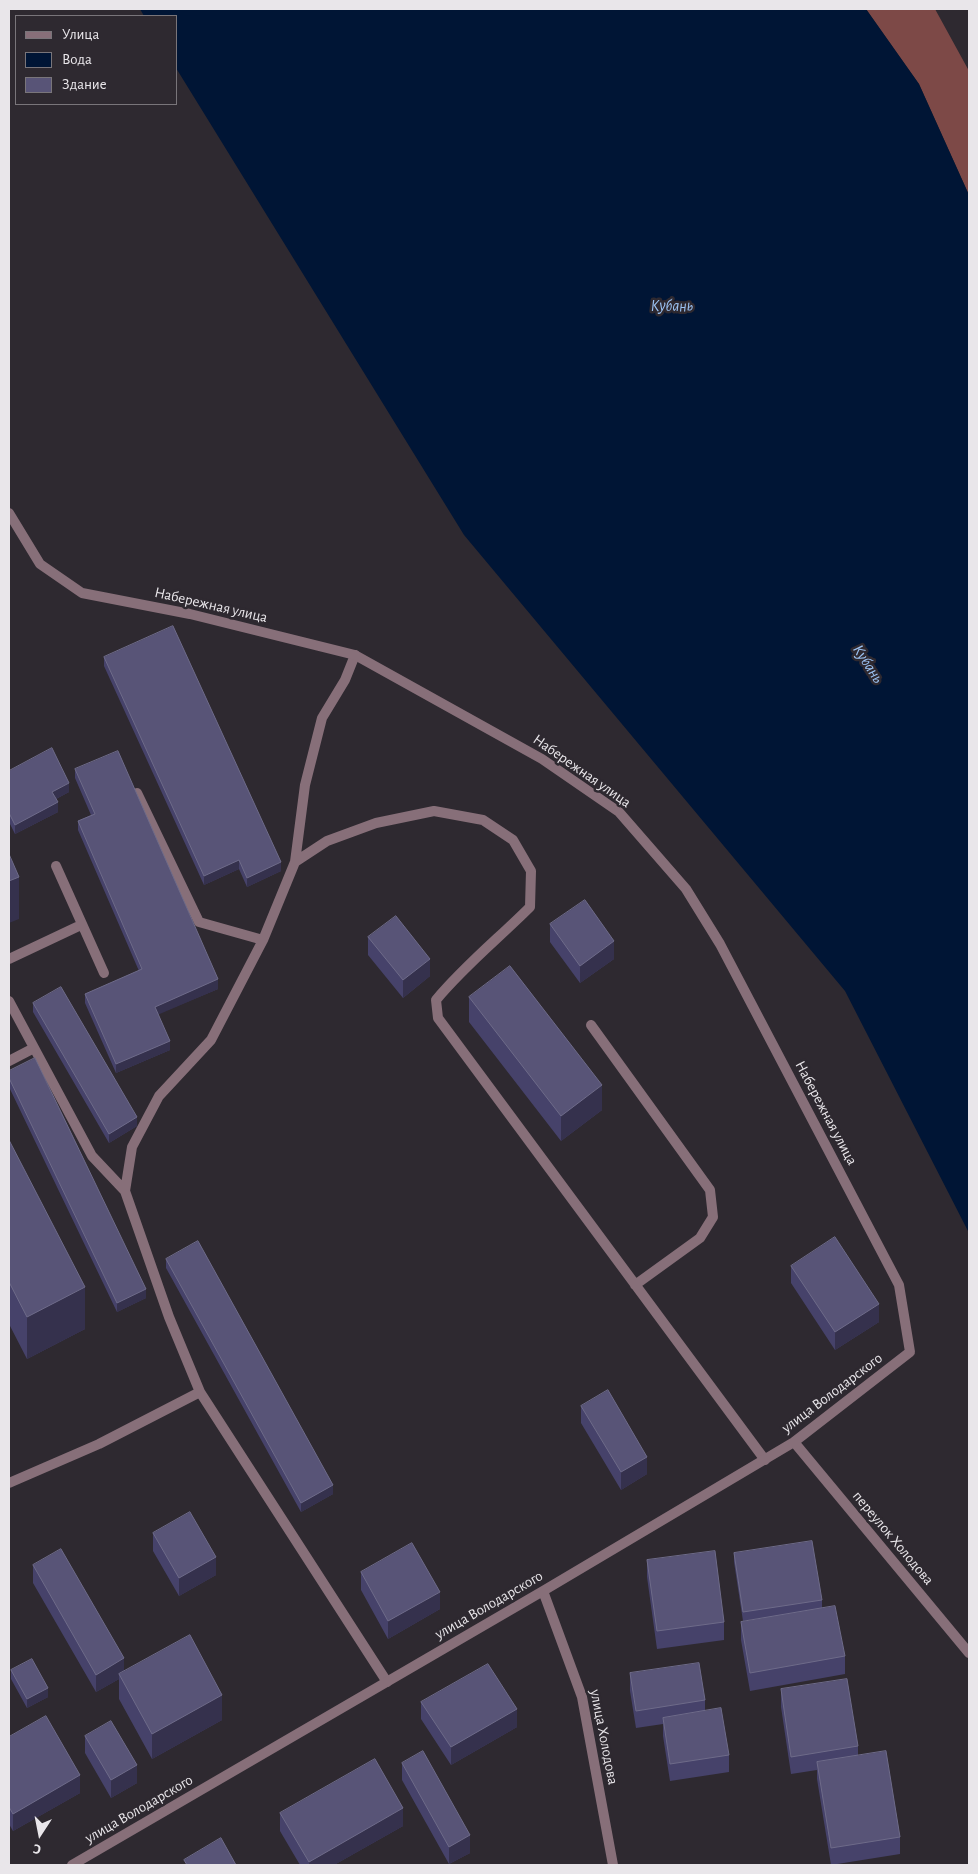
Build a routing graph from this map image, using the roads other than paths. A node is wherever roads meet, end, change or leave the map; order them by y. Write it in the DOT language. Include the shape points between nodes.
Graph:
graph roads {
  1 [pos="9,513"];
  2 [pos="356,655"];
  3 [pos="137,793"];
  4 [pos="295,862"];
  5 [pos="56,866"];
  6 [pos="81,924"];
  7 [pos="263,940"];
  8 [pos="9,959"];
  9 [pos="104,973"];
  10 [pos="9,1001"];
  11 [pos="592,1025"];
  12 [pos="34,1048"];
  13 [pos="9,1061"];
  14 [pos="124,1191"];
  15 [pos="635,1285"];
  16 [pos="910,1352"];
  17 [pos="200,1392"];
  18 [pos="794,1442"];
  19 [pos="765,1460"];
  20 [pos="9,1483"];
  21 [pos="543,1591"];
  22 [pos="969,1653"];
  23 [pos="387,1682"];
  24 [pos="72,1865"];
  25 [pos="613,1865"];
  1 -- 2 [label="street, Набережная улица" via="40,564 82,593 190,614"];
  2 -- 4 [label="street" via="322,718 305,785"];
  2 -- 16 [label="street, Набережная улица" via="542,758 619,812 686,889 720,944 900,1285"];
  3 -- 7 [label="street" via="199,922"];
  4 -- 7 [label="street"];
  4 -- 15 [label="street" via="327,841 376,823 434,811 483,820 513,840 531,871 530,907 436,1000 438,1018"];
  5 -- 6 [label="street"];
  6 -- 8 [label="street"];
  6 -- 9 [label="street"];
  7 -- 14 [label="street" via="211,1040 159,1096 132,1147"];
  10 -- 12 [label="street"];
  11 -- 15 [label="street" via="710,1190 713,1216 700,1238"];
  12 -- 13 [label="street"];
  12 -- 14 [label="street" via="92,1156"];
  14 -- 17 [label="street"];
  15 -- 19 [label="street"];
  16 -- 18 [label="street, улица Володарского"];
  17 -- 20 [label="street" via="99,1444"];
  17 -- 23 [label="street"];
  18 -- 19 [label="street, улица Володарского"];
  18 -- 22 [label="street, переулок Холодова"];
  19 -- 21 [label="street, улица Володарского"];
  21 -- 23 [label="street, улица Володарского"];
  21 -- 25 [label="street, улица Холодова" via="582,1697"];
  23 -- 24 [label="street, улица Володарского"];
}
